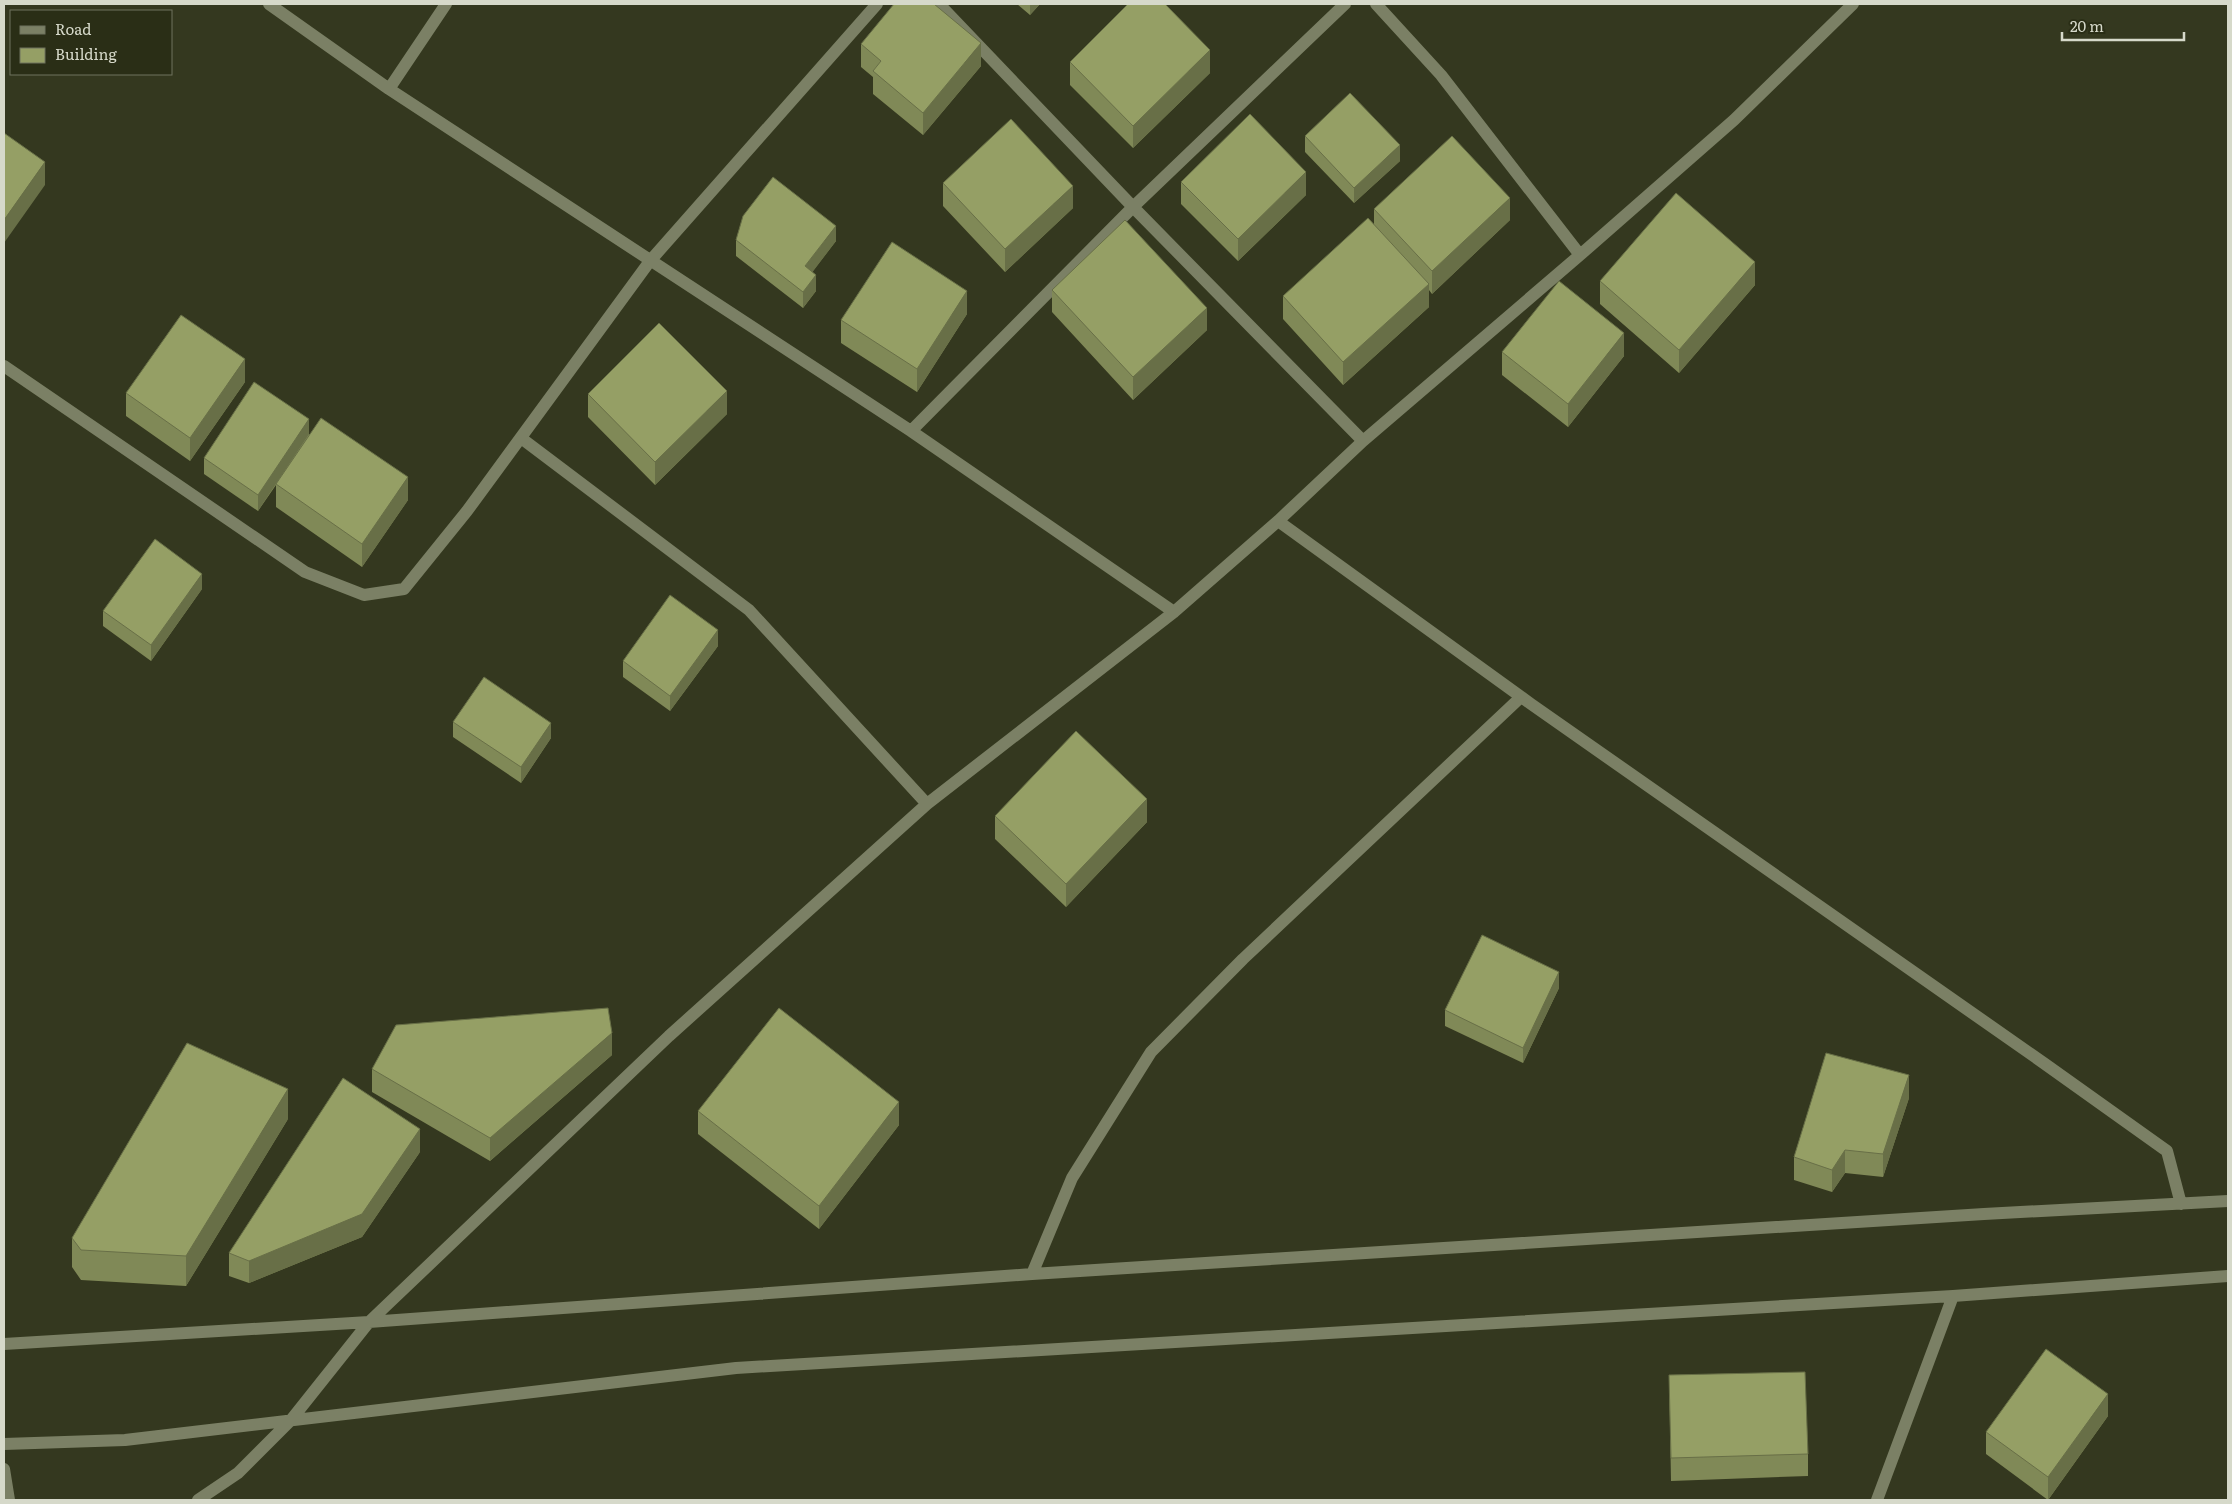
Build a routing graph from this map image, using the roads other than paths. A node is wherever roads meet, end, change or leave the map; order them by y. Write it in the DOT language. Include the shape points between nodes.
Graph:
graph roads {
  1 [pos="269,4"];
  2 [pos="446,4"];
  3 [pos="876,4"];
  4 [pos="940,4"];
  5 [pos="1345,4"];
  6 [pos="1376,4"];
  7 [pos="1853,4"];
  8 [pos="389,89"];
  9 [pos="1133,207"];
  10 [pos="1580,255"];
  11 [pos="650,261"];
  12 [pos="4,366"];
  13 [pos="911,431"];
  14 [pos="521,438"];
  15 [pos="1363,441"];
  16 [pos="1278,521"];
  17 [pos="1174,612"];
  18 [pos="1521,697"];
  19 [pos="927,804"];
  20 [pos="2228,1202"];
  21 [pos="2181,1204"];
  22 [pos="1032,1274"];
  23 [pos="2228,1276"];
  24 [pos="1953,1296"];
  25 [pos="369,1322"];
  26 [pos="4,1344"];
  27 [pos="291,1420"];
  28 [pos="4,1444"];
  29 [pos="4,1469"];
  30 [pos="9,1500"];
  31 [pos="198,1500"];
  32 [pos="1877,1500"];
  1 -- 8 [label="street"];
  2 -- 8 [label="street"];
  3 -- 11 [label="street"];
  4 -- 9 [label="street"];
  5 -- 9 [label="street"];
  6 -- 10 [label="street" via="1441,75"];
  7 -- 10 [label="street" via="1734,120"];
  8 -- 11 [label="street"];
  9 -- 13 [label="street"];
  9 -- 15 [label="street"];
  10 -- 15 [label="street"];
  11 -- 13 [label="street"];
  11 -- 14 [label="street"];
  12 -- 14 [label="street" via="304,572 364,595 404,589"];
  13 -- 17 [label="street"];
  14 -- 19 [label="street" via="749,610"];
  15 -- 16 [label="street"];
  16 -- 17 [label="street"];
  16 -- 18 [label="street"];
  17 -- 19 [label="street"];
  18 -- 21 [label="street" via="2167,1151"];
  18 -- 22 [label="street" via="1243,958 1151,1052 1072,1178"];
  19 -- 25 [label="street" via="669,1036"];
  20 -- 21 [label="street"];
  21 -- 22 [label="street"];
  22 -- 25 [label="street"];
  23 -- 24 [label="street"];
  24 -- 27 [label="street" via="736,1368"];
  24 -- 32 [label="street"];
  25 -- 26 [label="street"];
  25 -- 27 [label="street"];
  27 -- 28 [label="street" via="125,1440"];
  27 -- 31 [label="street" via="238,1473"];
  29 -- 30 [label="street"];
}
